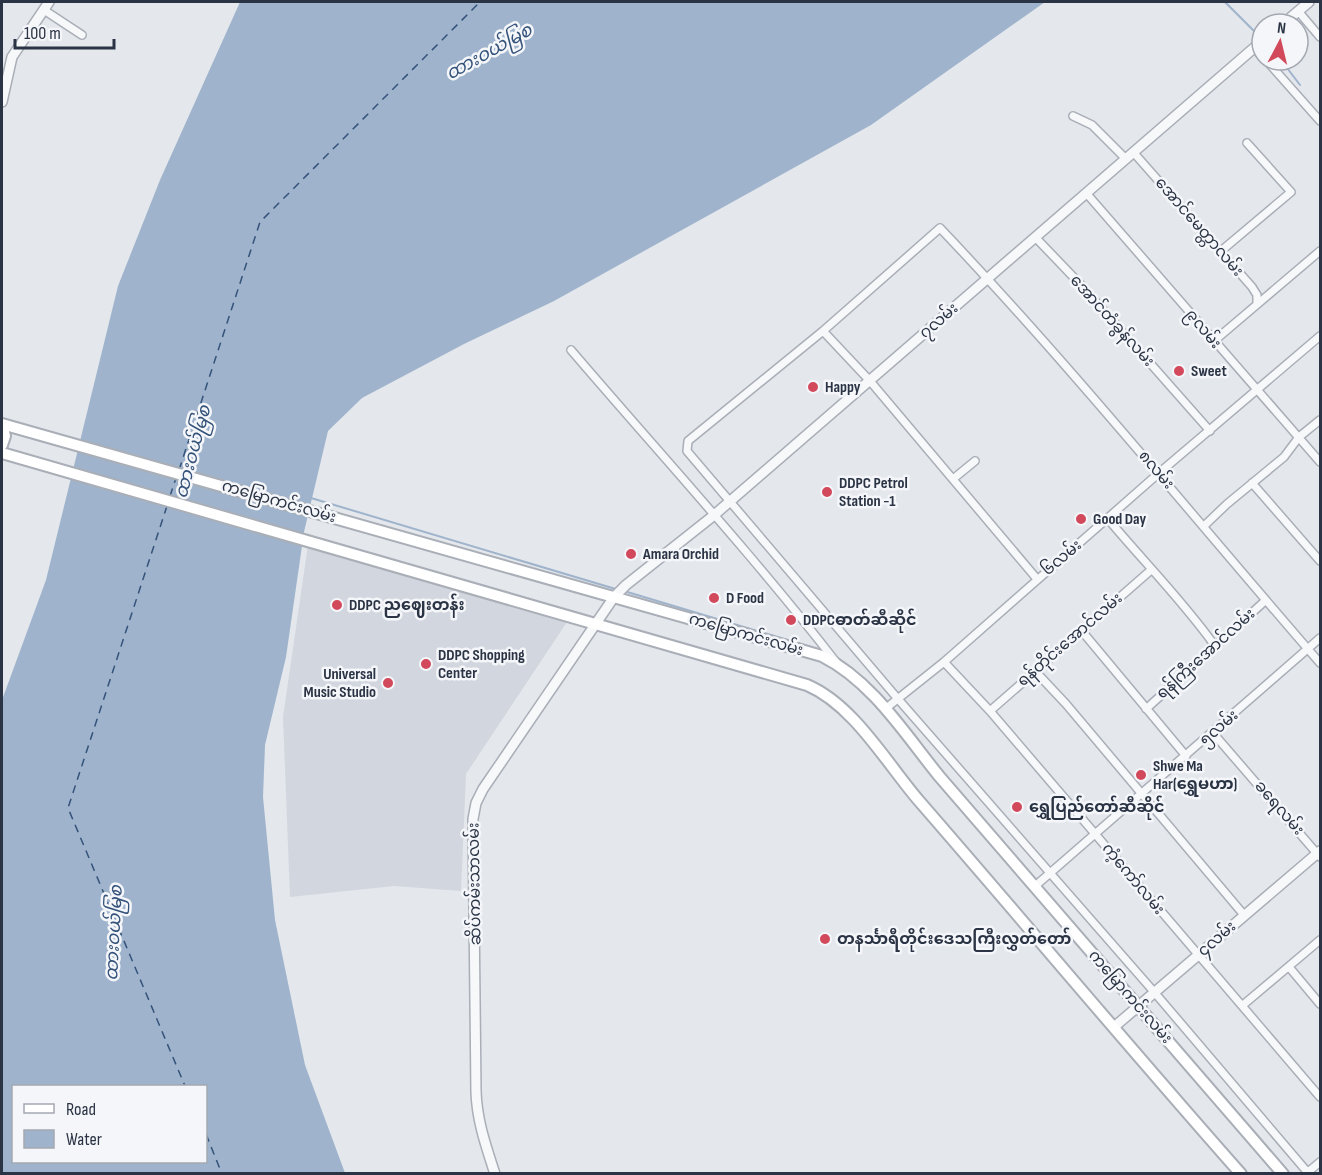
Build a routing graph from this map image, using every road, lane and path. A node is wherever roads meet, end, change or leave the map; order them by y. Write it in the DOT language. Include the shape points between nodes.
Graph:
graph roads {
  1 [pos="1309,2"];
  2 [pos="47,6"];
  3 [pos="1298,11"];
  4 [pos="82,35"];
  5 [pos="1320,37"];
  6 [pos="1250,52"];
  7 [pos="1277,72"];
  8 [pos="2,102"];
  9 [pos="1073,116"];
  10 [pos="1320,121"];
  11 [pos="1247,143"];
  12 [pos="1130,156"];
  13 [pos="1087,194"];
  14 [pos="1036,238"];
  15 [pos="1221,250"];
  16 [pos="1320,251"];
  17 [pos="989,279"];
  18 [pos="1257,304"];
  19 [pos="823,331"];
  20 [pos="1320,336"];
  21 [pos="1214,342"];
  22 [pos="571,350"];
  23 [pos="870,381"];
  24 [pos="1257,391"];
  25 [pos="1320,420"];
  26 [pos="2,425"];
  27 [pos="1210,431"];
  28 [pos="1299,437"];
  29 [pos="2,445"];
  30 [pos="2,453"];
  31 [pos="975,461"];
  32 [pos="1320,462"];
  33 [pos="1160,473"];
  34 [pos="953,479"];
  35 [pos="1252,483"];
  36 [pos="730,502"];
  37 [pos="713,516"];
  38 [pos="1108,519"];
  39 [pos="1204,526"];
  40 [pos="1320,561"];
  41 [pos="1151,570"];
  42 [pos="1037,579"];
  43 [pos="614,597"];
  44 [pos="1266,600"];
  45 [pos="596,624"];
  46 [pos="1081,630"];
  47 [pos="1320,638"];
  48 [pos="1215,646"];
  49 [pos="1308,649"];
  50 [pos="944,662"];
  51 [pos="1320,663"];
  52 [pos="837,664"];
  53 [pos="1035,671"];
  54 [pos="898,699"];
  55 [pos="885,709"];
  56 [pos="1146,709"];
  57 [pos="990,711"];
  58 [pos="1213,733"];
  59 [pos="1186,756"];
  60 [pos="1142,794"];
  61 [pos="1095,834"];
  62 [pos="1319,854"];
  63 [pos="1050,873"];
  64 [pos="1034,887"];
  65 [pos="1244,915"];
  66 [pos="1320,940"];
  67 [pos="1198,956"];
  68 [pos="1288,968"];
  69 [pos="1155,993"];
  70 [pos="1320,1004"];
  71 [pos="1243,1005"];
  72 [pos="1138,1007"];
  73 [pos="1114,1027"];
  74 [pos="1320,1097"];
  75 [pos="1320,1162"];
  76 [pos="495,1173"];
  77 [pos="1241,1173"];
  78 [pos="1283,1173"];
  79 [pos="1309,1173"];
  1 -- 3 [label="street"];
  2 -- 4 [label="street"];
  2 -- 8 [label="street" via="12,57"];
  3 -- 5 [label="street"];
  6 -- 12 [label="street, ၇လမ်း"];
  7 -- 10 [label="street"];
  9 -- 12 [label="street, အောင်မေတ္တာလမ်း" via="1092,125"];
  11 -- 15 [label="street" via="1291,192"];
  12 -- 13 [label="street, ၇လမ်း"];
  12 -- 15 [label="street, အောင်မေတ္တာလမ်း"];
  13 -- 14 [label="street, ၇လမ်း"];
  13 -- 21 [label="street, ၉လမ်း"];
  14 -- 17 [label="street, ၇လမ်း"];
  14 -- 27 [label="street, အောင်တံခွန်လမ်း"];
  15 -- 18 [label="street, အောင်မေတ္တာလမ်း" via="1252,287"];
  16 -- 18 [label="street"];
  17 -- 19 [label="street, ၈လမ်း" via="940,228"];
  17 -- 23 [label="street, ၇လမ်း"];
  17 -- 33 [label="street, ၈လမ်း"];
  18 -- 21 [label="street"];
  19 -- 23 [label="street"];
  19 -- 36 [label="street" via="688,441 687,451"];
  20 -- 24 [label="street, ၆လမ်း"];
  21 -- 24 [label="street, ၉လမ်း"];
  22 -- 37 [label="street"];
  23 -- 34 [label="street"];
  23 -- 36 [label="street, ၇လမ်း"];
  24 -- 27 [label="street, ၆လမ်း"];
  24 -- 28 [label="street, ၉လမ်း"];
  25 -- 28 [label="street"];
  26 -- 29 [label="main road"];
  26 -- 43 [label="main road, ကမြောကင်းလမ်း"];
  27 -- 33 [label="street, ၆လမ်း"];
  28 -- 32 [label="street, ၉လမ်း"];
  28 -- 35 [label="street" via="1284,457"];
  30 -- 45 [label="main road, ကမြောကင်းလမ်း"];
  31 -- 34 [label="street"];
  33 -- 38 [label="street, ၆လမ်း"];
  33 -- 39 [label="street, ၈လမ်း"];
  34 -- 42 [label="street"];
  35 -- 39 [label="street"];
  35 -- 40 [label="street"];
  36 -- 37 [label="street, ၇လမ်း"];
  36 -- 54 [label="street"];
  37 -- 43 [label="street, ၇လမ်း"];
  37 -- 52 [label="street" via="759,566"];
  38 -- 41 [label="street"];
  38 -- 42 [label="street, ၆လမ်း"];
  39 -- 44 [label="street, ၈လမ်း"];
  41 -- 46 [label="street, ရန်တိုင်းအောင်လမ်း"];
  41 -- 48 [label="street"];
  42 -- 50 [label="street, ၆လမ်း"];
  43 -- 45 [label="street, ဆိပ်ကမ်းသာလမ်း"];
  43 -- 52 [label="main road, ကမြောကင်းလမ်း" via="822,656"];
  44 -- 48 [label="street, ရန်ကြီးအောင်လမ်း"];
  44 -- 49 [label="street, ၈လမ်း"];
  45 -- 73 [label="main road, ကမြောကင်းလမ်း" via="807,685 832,699"];
  45 -- 76 [label="street, ဆိပ်ကမ်းသာလမ်း" via="483,789 473,819 476,1113"];
  46 -- 53 [label="street, ရန်တိုင်းအောင်လမ်း"];
  46 -- 56 [label="street"];
  47 -- 49 [label="street, ၅လမ်း"];
  48 -- 56 [label="street, ရန်ကြီးအောင်လမ်း"];
  49 -- 51 [label="street, ၈လမ်း"];
  49 -- 58 [label="street, ၅လမ်း"];
  50 -- 54 [label="street, ၆လမ်း"];
  50 -- 57 [label="street, ကံ့ကော်လမ်း"];
  52 -- 55 [label="main road, ကမြောကင်းလမ်း"];
  53 -- 57 [label="street, ရန်တိုင်းအောင်လမ်း"];
  53 -- 60 [label="street"];
  54 -- 55 [label="street, ၆လမ်း"];
  54 -- 63 [label="street"];
  55 -- 64 [label="main road, ကမြောကင်းလမ်း"];
  56 -- 59 [label="street"];
  57 -- 61 [label="street, ကံ့ကော်လမ်း"];
  58 -- 59 [label="street, ၅လမ်း"];
  58 -- 62 [label="street, ခရေလမ်း"];
  59 -- 60 [label="street, ၅လမ်း"];
  60 -- 61 [label="street, ၅လမ်း"];
  60 -- 65 [label="street"];
  61 -- 63 [label="street, ၅လမ်း"];
  61 -- 67 [label="street, ကံ့ကော်လမ်း"];
  62 -- 65 [label="street, ၄လမ်း"];
  63 -- 64 [label="street, ၅လမ်း"];
  63 -- 69 [label="street"];
  64 -- 72 [label="main road, ကမြောကင်းလမ်း"];
  65 -- 67 [label="street, ၄လမ်း"];
  66 -- 68 [label="street"];
  67 -- 69 [label="street, ၄လမ်း"];
  67 -- 71 [label="street, ကံ့ကော်လမ်း"];
  68 -- 70 [label="street"];
  68 -- 71 [label="street"];
  69 -- 72 [label="street, ၄လမ်း"];
  69 -- 79 [label="street"];
  71 -- 74 [label="street, ကံ့ကော်လမ်း"];
  72 -- 73 [label="street, ၄လမ်း"];
  72 -- 78 [label="main road, ကမြောကင်းလမ်း"];
  73 -- 77 [label="main road, ကမြောကင်းလမ်း"];
  75 -- 79 [label="street"];
}
